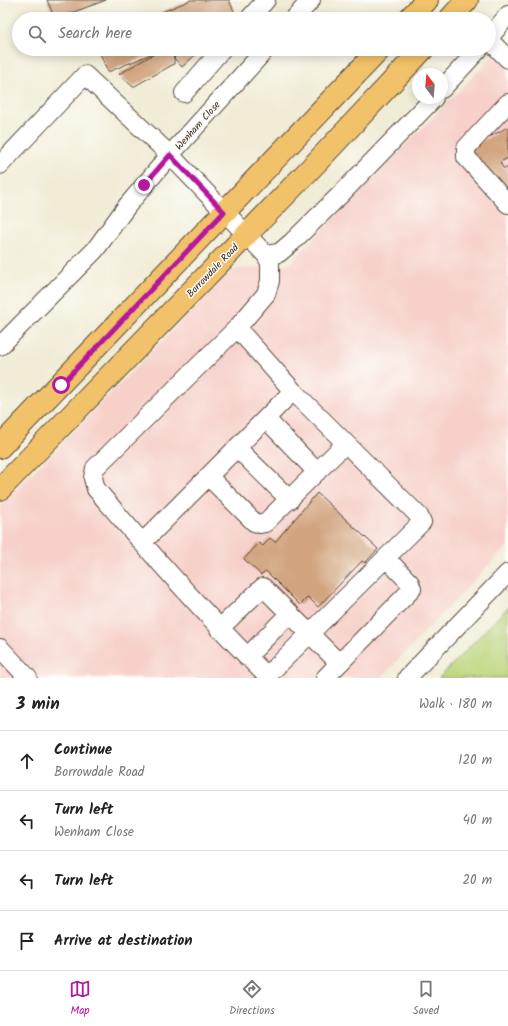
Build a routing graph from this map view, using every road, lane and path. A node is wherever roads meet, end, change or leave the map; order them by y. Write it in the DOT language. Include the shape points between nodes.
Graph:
graph roads {
  1 [pos="266,0"];
  2 [pos="311,0"];
  3 [pos="427,0"];
  4 [pos="467,0"];
  5 [pos="255,12"];
  6 [pos="300,12"];
  7 [pos="416,12"];
  8 [pos="456,12"];
  9 [pos="508,15"];
  10 [pos="496,30"];
  11 [pos="496,46"];
  12 [pos="216,56"];
  13 [pos="260,56"];
  14 [pos="373,56"];
  15 [pos="417,56"];
  16 [pos="473,56"];
  17 [pos="508,59"];
  18 [pos="448,83"];
  19 [pos="184,93"];
  20 [pos="508,103"];
  21 [pos="428,104"];
  22 [pos="170,155"];
  23 [pos="0,165"];
  24 [pos="508,204"];
  25 [pos="224,212"];
  26 [pos="245,235"];
  27 [pos="266,255"];
  28 [pos="237,328"];
  29 [pos="0,346"];
  30 [pos="293,391"];
  31 [pos="266,419"];
  32 [pos="345,444"];
  33 [pos="0,447"];
  34 [pos="237,448"];
  35 [pos="318,472"];
  36 [pos="209,477"];
  37 [pos="0,489"];
  38 [pos="290,500"];
  39 [pos="142,543"];
  40 [pos="386,558"];
  41 [pos="508,573"];
  42 [pos="290,613"];
  43 [pos="219,629"];
  44 [pos="309,633"];
  45 [pos="0,648"];
  46 [pos="247,657"];
  47 [pos="339,663"];
  48 [pos="268,677"];
  49 [pos="28,678"];
  50 [pos="325,678"];
  51 [pos="407,678"];
  1 -- 5 [label="street"];
  2 -- 6 [label="street"];
  3 -- 7 [label="main road"];
  4 -- 8 [label="main road"];
  9 -- 10 [label="street"];
  11 -- 17 [label="street"];
  12 -- 19 [label="street"];
  13 -- 22 [label="street, Wenham Close"];
  14 -- 25 [label="main road"];
  15 -- 26 [label="main road, Borrowdale Road"];
  16 -- 18 [label="street"];
  20 -- 24 [label="street" via="466,148 466,156"];
  21 -- 27 [label="street" via="292,242 279,253"];
  22 -- 23 [label="street" via="84,75"];
  22 -- 25 [label="street, Wenham Close"];
  22 -- 29 [label="street" via="127,206 95,250"];
  25 -- 26 [label="street, Wenham Close"];
  25 -- 33 [label="main road"];
  26 -- 27 [label="street, Wenham Close"];
  26 -- 37 [label="main road, Borrowdale Road"];
  27 -- 28 [label="street" via="270,262 270,281 266,294"];
  28 -- 30 [label="street"];
  28 -- 39 [label="street" via="95,468 93,478 96,489"];
  30 -- 31 [label="street"];
  30 -- 32 [label="street"];
  31 -- 34 [label="street"];
  31 -- 35 [label="street"];
  32 -- 35 [label="street"];
  32 -- 40 [label="street" via="419,516 422,522"];
  34 -- 36 [label="street"];
  34 -- 38 [label="street"];
  35 -- 38 [label="street"];
  36 -- 38 [label="street" via="254,522 260,524 266,523"];
  36 -- 39 [label="street"];
  39 -- 43 [label="street"];
  40 -- 44 [label="street"];
  40 -- 47 [label="street" via="412,589"];
  41 -- 51 [label="street"];
  42 -- 43 [label="street" via="262,587"];
  42 -- 44 [label="street"];
  42 -- 46 [label="street"];
  43 -- 46 [label="street"];
  44 -- 47 [label="street"];
  44 -- 48 [label="street"];
  45 -- 49 [label="street"];
  46 -- 48 [label="street"];
  47 -- 50 [label="street"];
}
